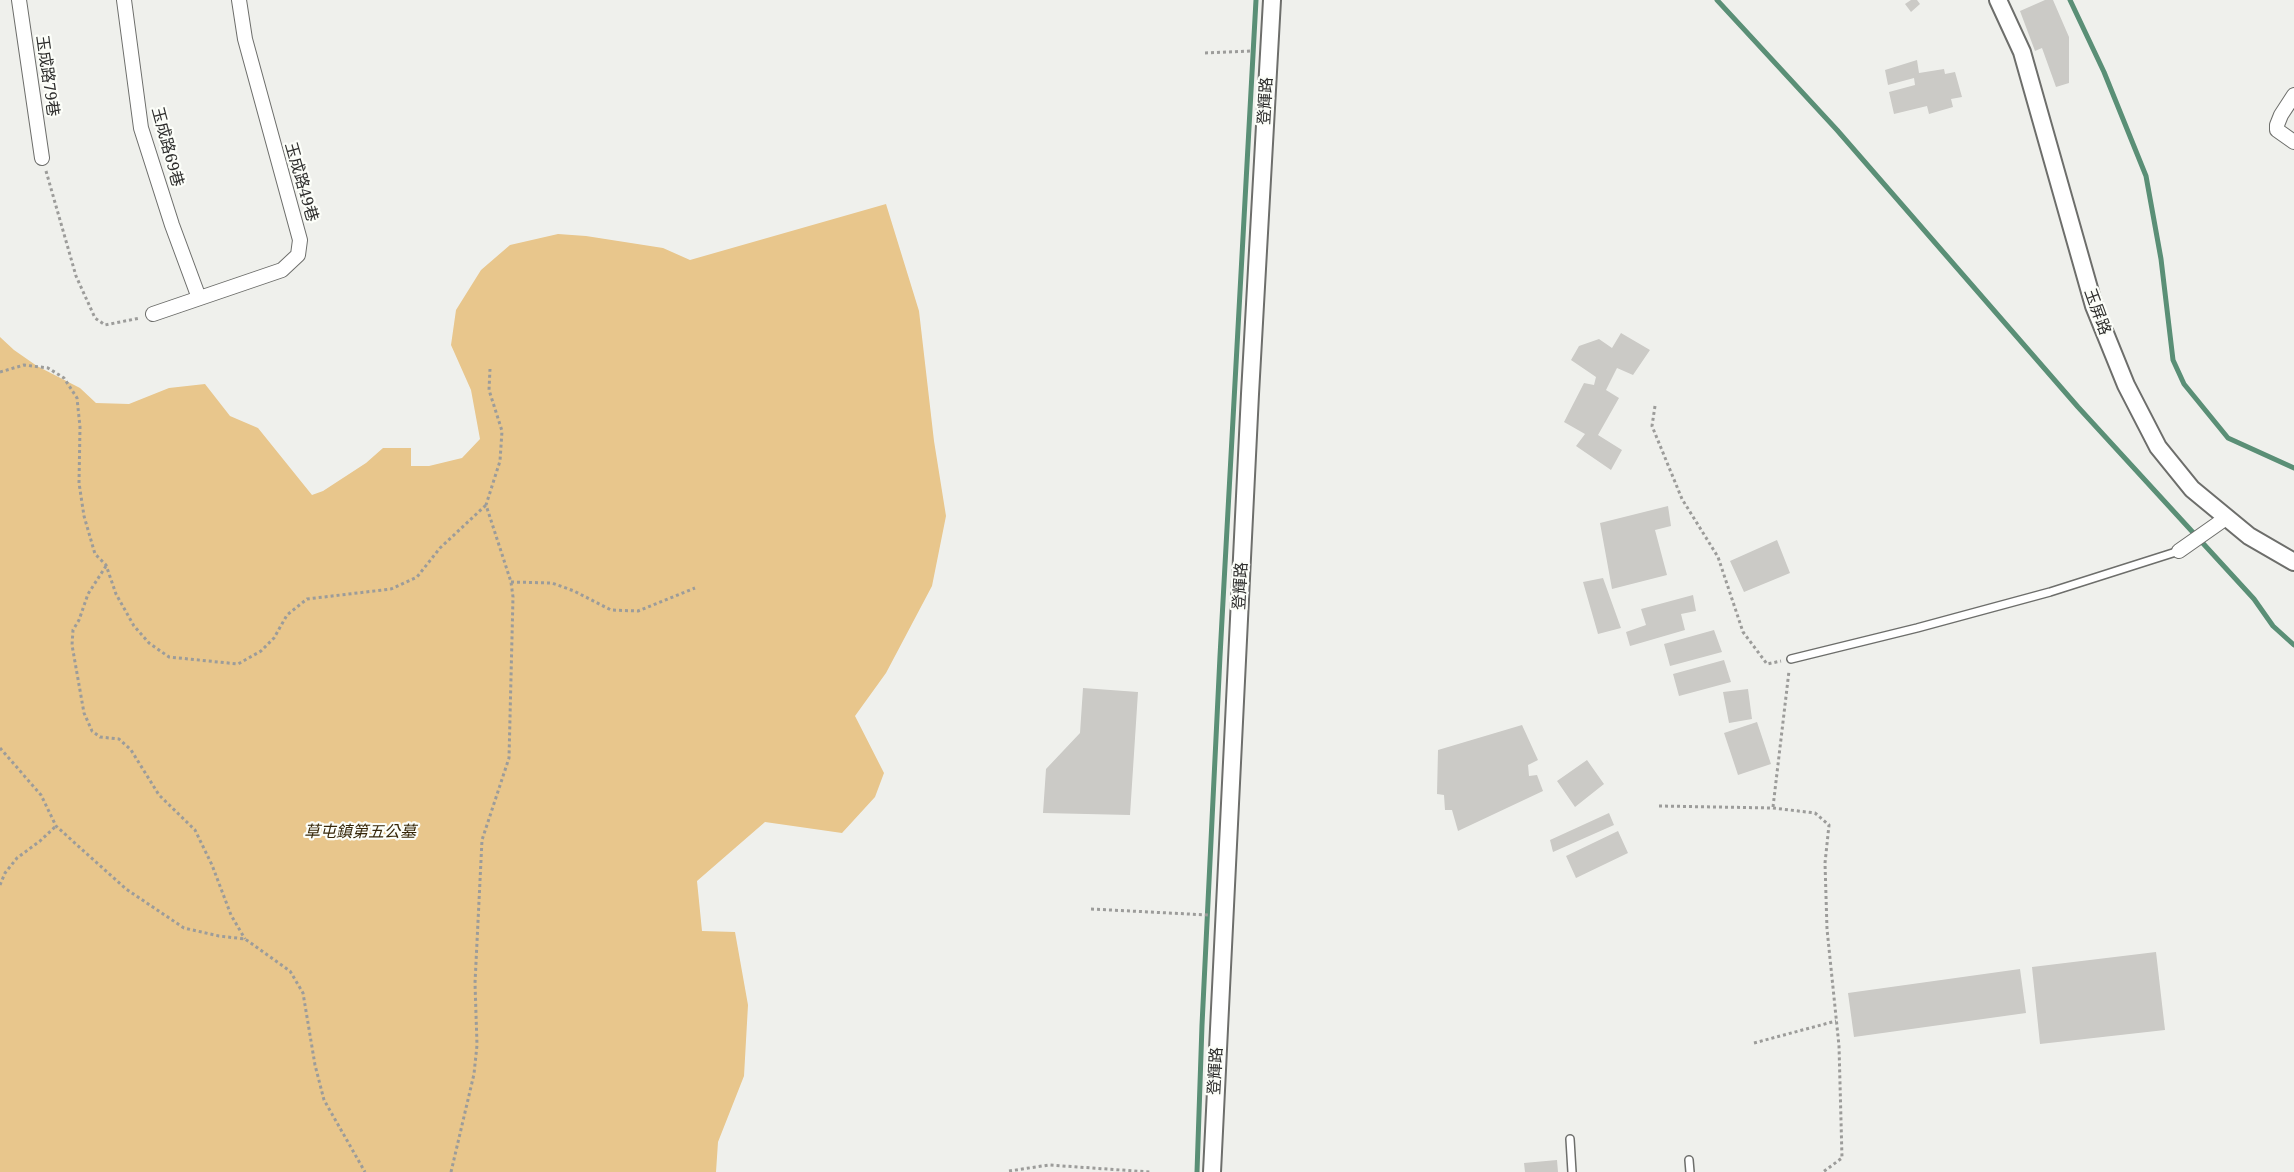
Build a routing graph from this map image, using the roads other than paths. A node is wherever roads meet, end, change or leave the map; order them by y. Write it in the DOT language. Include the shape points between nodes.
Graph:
graph roads {
  1 [pos="19,0"];
  2 [pos="124,0"];
  3 [pos="239,0"];
  4 [pos="1272,0"];
  5 [pos="1998,0"];
  6 [pos="2294,96"];
  7 [pos="2294,142"];
  8 [pos="42,158"];
  9 [pos="199,298"];
  10 [pos="153,314"];
  11 [pos="2226,519"];
  12 [pos="2179,551"];
  13 [pos="2294,562"];
  14 [pos="1791,659"];
  15 [pos="1570,1139"];
  16 [pos="1689,1160"];
  17 [pos="1212,1172"];
  18 [pos="1572,1172"];
  19 [pos="1690,1172"];
  1 -- 8 [label="street, 玉成路79巷"];
  2 -- 9 [label="street, 玉成路69巷" via="141,129"];
  3 -- 9 [label="street, 玉成路49巷" via="245,39 300,240 298,255 282,270"];
  4 -- 17 [label="street, 登輝路"];
  5 -- 11 [label="street, 玉屏路" via="2022,52 2094,306 2126,385 2158,447 2192,489"];
  6 -- 7 [label="street" via="2277,125 2277,130"];
  9 -- 10 [label="street, 玉成路49巷"];
  11 -- 12 [label="street"];
  11 -- 13 [label="street, 玉屏路"];
  12 -- 14 [label="lane" via="2050,592"];
  15 -- 18 [label="lane"];
  16 -- 19 [label="lane"];
}
